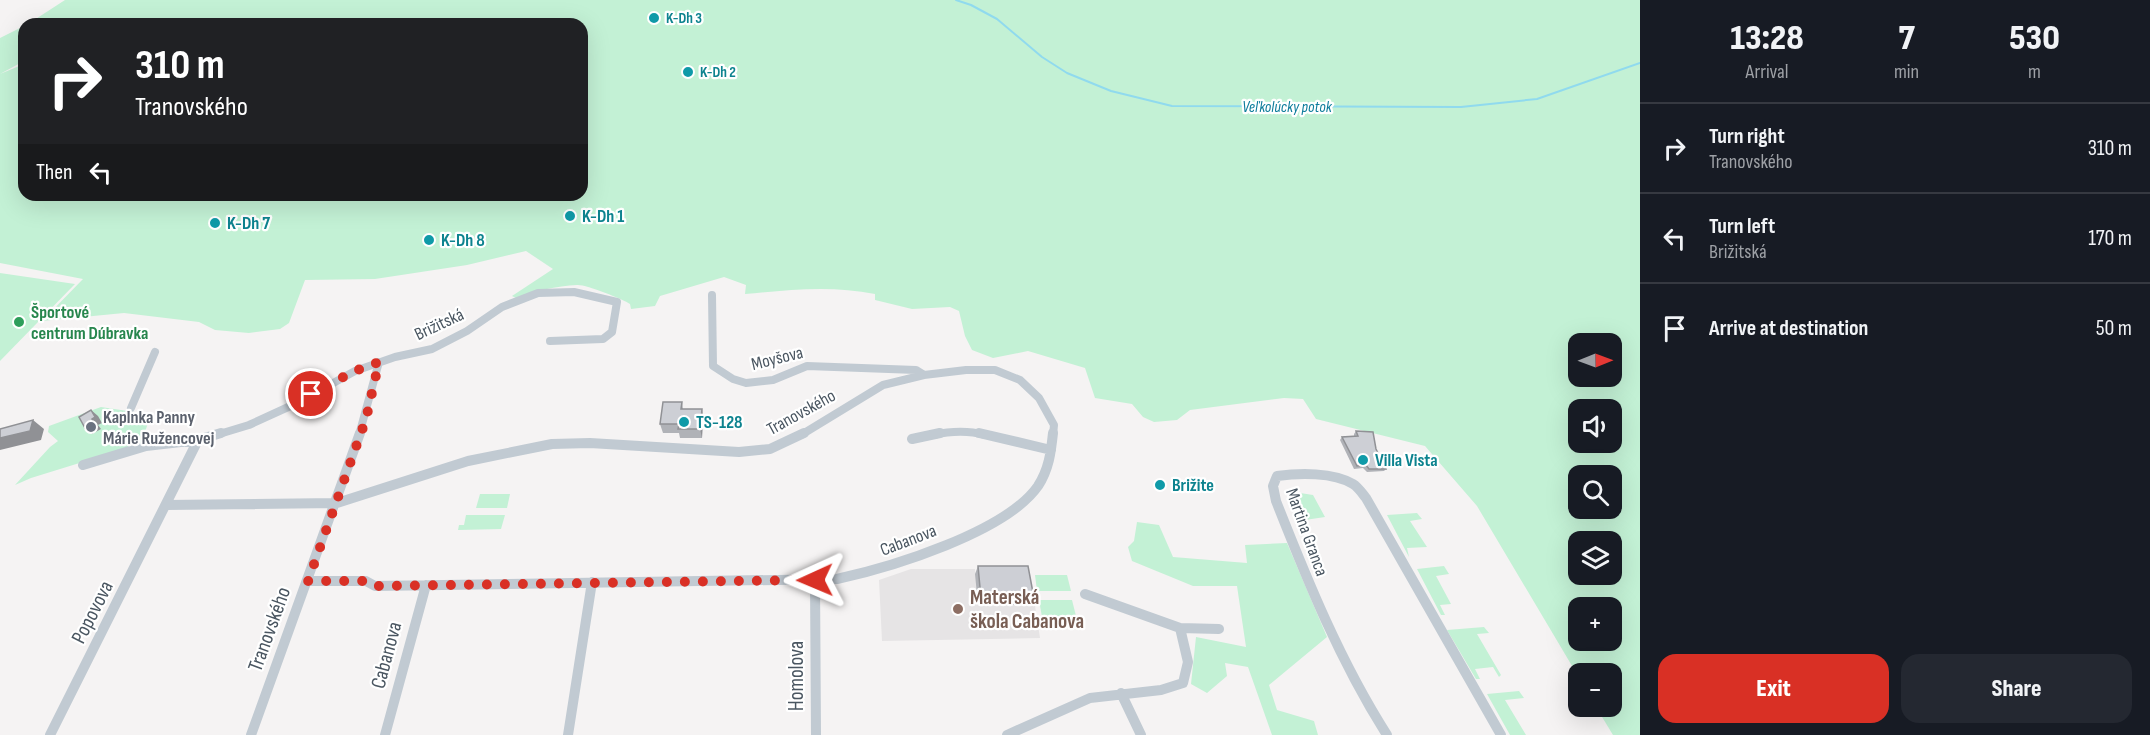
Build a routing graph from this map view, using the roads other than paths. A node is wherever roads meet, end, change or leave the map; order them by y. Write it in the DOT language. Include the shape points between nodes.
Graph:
graph roads {
  1 [pos="712,295"];
  2 [pos="550,341"];
  3 [pos="155,352"];
  4 [pos="379,362"];
  5 [pos="924,375"];
  6 [pos="131,408"];
  7 [pos="912,439"];
  8 [pos="198,440"];
  9 [pos="1051,450"];
  10 [pos="83,465"];
  11 [pos="337,503"];
  12 [pos="166,506"];
  13 [pos="815,580"];
  14 [pos="308,581"];
  15 [pos="592,582"];
  16 [pos="426,585"];
  17 [pos="1085,594"];
  18 [pos="1180,628"];
  19 [pos="1219,628"];
  20 [pos="1121,693"];
  21 [pos="50,735"];
  22 [pos="251,735"];
  23 [pos="384,735"];
  24 [pos="568,735"];
  25 [pos="816,735"];
  26 [pos="1007,735"];
  27 [pos="1141,735"];
  28 [pos="1386,735"];
  29 [pos="1501,735"];
  1 -- 5 [label="street, Moyšova" via="712,366 733,379 746,383 773,380 807,366 916,370"];
  2 -- 4 [label="street, Brižitská" via="603,339 612,332 617,302 574,292 538,293 502,307 467,332 432,349"];
  3 -- 6 [label="street"];
  4 -- 8 [label="street, Brižitská" via="267,418"];
  4 -- 11 [label="street, Tranovského" via="366,419"];
  5 -- 9 [label="street, Tranovského" via="995,370 1020,380 1039,398 1054,425"];
  5 -- 11 [label="street, Tranovského" via="884,386 789,442 770,449 739,452 552,444 468,461"];
  7 -- 9 [label="street" via="970,431"];
  8 -- 10 [label="street, Brižitská" via="146,446"];
  8 -- 12 [label="street, Popovova"];
  9 -- 13 [label="street, Cabanova" via="1049,465 1038,486 1016,509 986,528 878,570"];
  11 -- 12 [label="street"];
  11 -- 14 [label="street, Tranovského"];
  12 -- 21 [label="street, Popovova"];
  13 -- 15 [label="street, Cabanova"];
  13 -- 25 [label="street, Homolova"];
  14 -- 16 [label="street, Cabanova"];
  14 -- 22 [label="street, Tranovského"];
  15 -- 16 [label="street, Cabanova"];
  15 -- 24 [label="street"];
  16 -- 23 [label="street, Cabanova"];
  17 -- 18 [label="street"];
  18 -- 19 [label="street"];
  18 -- 20 [label="street" via="1188,662 1183,683 1167,690"];
  20 -- 26 [label="street" via="1090,698"];
  20 -- 27 [label="street"];
  28 -- 29 [label="street, Martina Granca" via="1338,652 1314,597 1276,501 1276,476 1339,479 1353,484 1366,498"];
}
